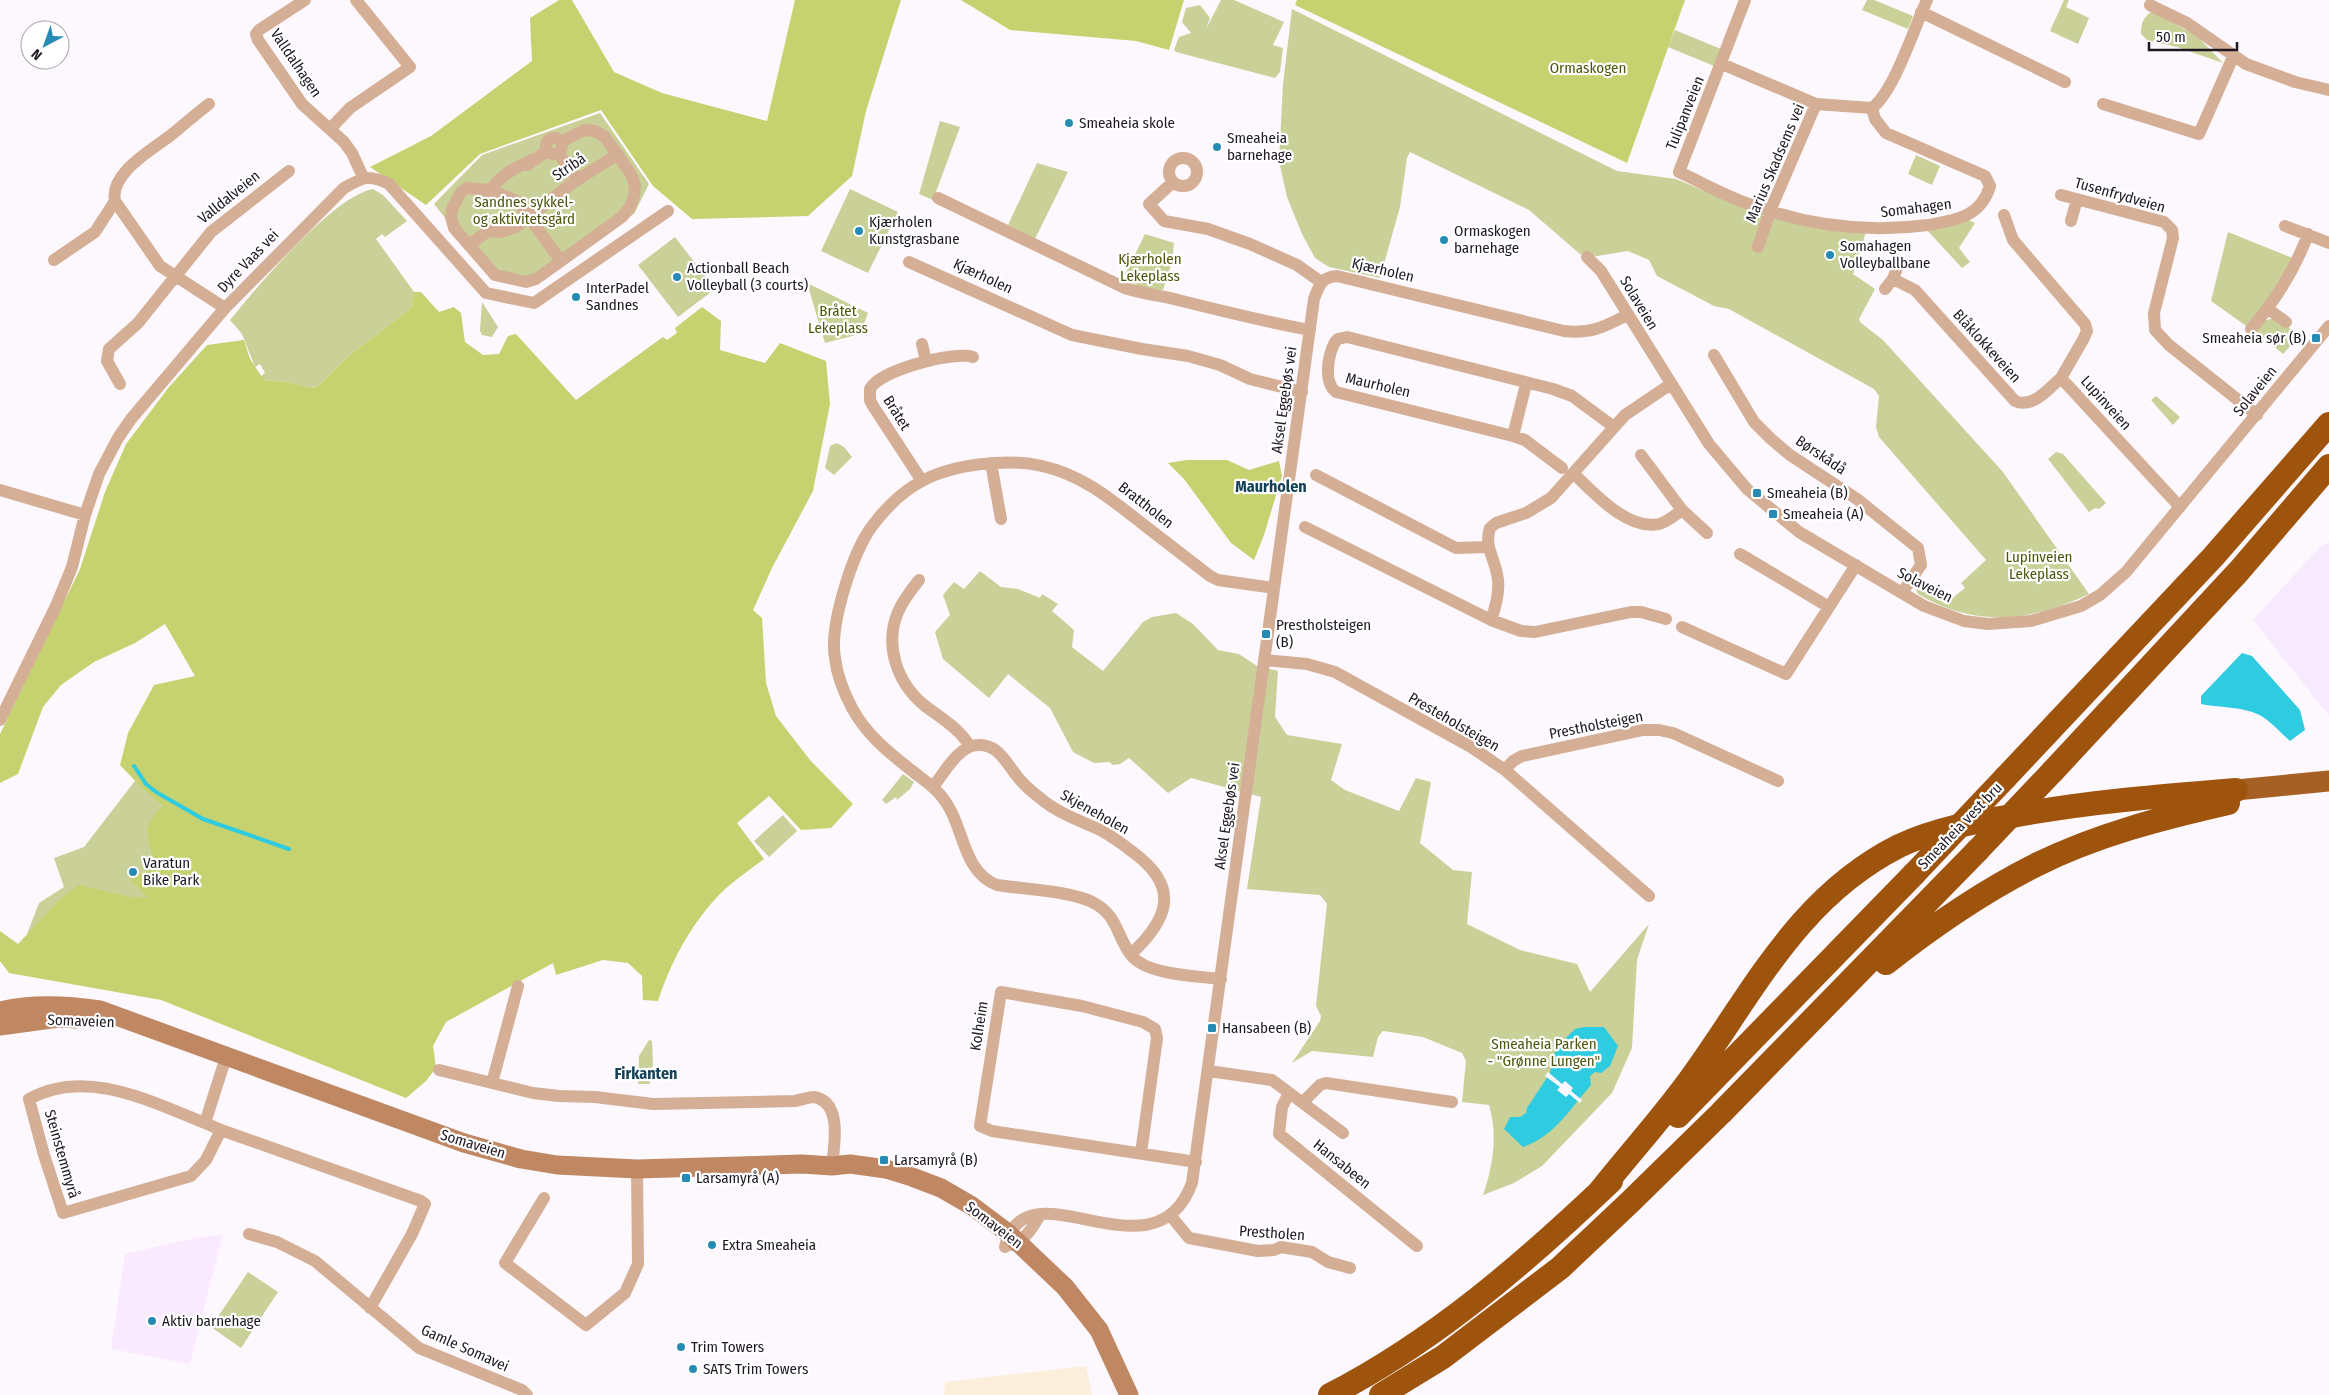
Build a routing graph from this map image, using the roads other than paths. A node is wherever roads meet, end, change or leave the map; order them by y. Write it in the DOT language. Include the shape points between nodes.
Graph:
graph roads {
  1 [pos="305,0"];
  2 [pos="356,0"];
  3 [pos="1745,0"];
  4 [pos="1926,0"];
  5 [pos="2150,5"];
  6 [pos="1921,12"];
  7 [pos="2233,56"];
  8 [pos="1722,64"];
  9 [pos="2065,82"];
  10 [pos="2329,90"];
  11 [pos="209,104"];
  12 [pos="1816,104"];
  13 [pos="2104,104"];
  14 [pos="1872,108"];
  15 [pos="331,128"];
  16 [pos="555,149"];
  17 [pos="618,154"];
  18 [pos="289,171"];
  19 [pos="363,177"];
  20 [pos="578,180"];
  21 [pos="1173,182"];
  22 [pos="490,193"];
  23 [pos="2061,195"];
  24 [pos="938,198"];
  25 [pos="2077,199"];
  26 [pos="115,201"];
  27 [pos="668,211"];
  28 [pos="1770,211"];
  29 [pos="531,213"];
  30 [pos="2004,215"];
  31 [pos="2071,221"];
  32 [pos="2286,226"];
  33 [pos="2308,234"];
  34 [pos="2329,243"];
  35 [pos="469,245"];
  36 [pos="1758,246"];
  37 [pos="1587,257"];
  38 [pos="54,260"];
  39 [pos="561,261"];
  40 [pos="909,262"];
  41 [pos="1899,263"];
  42 [pos="175,276"];
  43 [pos="1321,282"];
  44 [pos="225,308"];
  45 [pos="2268,309"];
  46 [pos="1627,314"];
  47 [pos="2286,322"];
  48 [pos="2329,326"];
  49 [pos="2252,329"];
  50 [pos="1310,330"];
  51 [pos="922,344"];
  52 [pos="1714,355"];
  53 [pos="973,357"];
  54 [pos="926,361"];
  55 [pos="2061,378"];
  56 [pos="120,384"];
  57 [pos="1526,384"];
  58 [pos="1671,384"];
  59 [pos="1302,392"];
  60 [pos="2257,415"];
  61 [pos="2329,424"];
  62 [pos="1614,427"];
  63 [pos="1513,436"];
  64 [pos="1641,454"];
  65 [pos="991,463"];
  66 [pos="2329,466"];
  67 [pos="1562,468"];
  68 [pos="1574,474"];
  69 [pos="1316,475"];
  70 [pos="922,481"];
  71 [pos="0,490"];
  72 [pos="2180,507"];
  73 [pos="1682,510"];
  74 [pos="85,515"];
  75 [pos="1001,520"];
  76 [pos="1305,527"];
  77 [pos="1707,533"];
  78 [pos="1488,547"];
  79 [pos="1740,554"];
  80 [pos="1856,565"];
  81 [pos="919,580"];
  82 [pos="1274,588"];
  83 [pos="1902,593"];
  84 [pos="1829,606"];
  85 [pos="1666,619"];
  86 [pos="1490,620"];
  87 [pos="1682,627"];
  88 [pos="1265,660"];
  89 [pos="0,720"];
  90 [pos="969,745"];
  91 [pos="1505,770"];
  92 [pos="1778,781"];
  93 [pos="2329,781"];
  94 [pos="933,787"];
  95 [pos="2329,793"];
  96 [pos="2238,795"];
  97 [pos="1649,896"];
  98 [pos="1130,954"];
  99 [pos="1221,980"];
  100 [pos="1853,980"];
  101 [pos="518,986"];
  102 [pos="0,1011"];
  103 [pos="132,1023"];
  104 [pos="0,1026"];
  105 [pos="226,1057"];
  106 [pos="439,1070"];
  107 [pos="1209,1071"];
  108 [pos="492,1083"];
  109 [pos="1289,1093"];
  110 [pos="1303,1102"];
  111 [pos="1452,1102"];
  112 [pos="205,1124"];
  113 [pos="221,1130"];
  114 [pos="1343,1133"];
  115 [pos="1141,1153"];
  116 [pos="1196,1162"];
  117 [pos="832,1166"];
  118 [pos="637,1169"];
  119 [pos="1600,1191"];
  120 [pos="544,1198"];
  121 [pos="1170,1215"];
  122 [pos="249,1234"];
  123 [pos="1010,1241"];
  124 [pos="1417,1246"];
  125 [pos="1350,1268"];
  126 [pos="370,1308"];
  127 [pos="526,1395"];
  128 [pos="1129,1395"];
  129 [pos="1330,1395"];
  130 [pos="1381,1395"];
  1 -- 15 [label="street, Valldalhagen" via="256,34 302,104 312,116"];
  2 -- 15 [label="street" via="410,67 350,108"];
  3 -- 8 [label="street, Tulipanveien"];
  4 -- 6 [label="street"];
  5 -- 7 [label="street" via="2187,23"];
  6 -- 9 [label="street"];
  6 -- 14 [label="street" via="1888,88"];
  7 -- 10 [label="street" via="2263,71"];
  7 -- 13 [label="street" via="2199,134"];
  8 -- 12 [label="street"];
  8 -- 28 [label="street, Tulipanveien" via="1679,172"];
  11 -- 26 [label="street" via="134,163 118,184"];
  12 -- 14 [label="street, Marius Skadsems vei"];
  12 -- 28 [label="street, Marius Skadsems vei"];
  14 -- 28 [label="street, Somahagen" via="1875,120 1886,134 1985,176 1990,186 1981,206 1962,218 1893,228 1841,227"];
  15 -- 19 [label="street, Valldalhagen" via="352,153"];
  16 -- 17 [label="street" via="584,130 595,131 605,137"];
  16 -- 20 [label="street"];
  16 -- 22 [label="street" via="502,179"];
  17 -- 20 [label="street, Stribå"];
  17 -- 39 [label="street" via="635,185 630,207 622,217"];
  18 -- 42 [label="street, Valldalveien" via="211,232"];
  19 -- 27 [label="street" via="380,179 396,190 486,293 534,303"];
  19 -- 44 [label="street, Dyre Vaas vei" via="338,193"];
  20 -- 29 [label="street, Stribå"];
  21 -- 43 [label="street" via="1149,204 1164,221 1208,229 1250,244 1297,265"];
  22 -- 29 [label="street" via="517,201"];
  22 -- 35 [label="street" via="467,188 461,192 452,209 450,217 454,228"];
  23 -- 25 [label="street, Tusenfrydveien"];
  24 -- 50 [label="street" via="1139,293"];
  25 -- 31 [label="street"];
  25 -- 60 [label="street, Tusenfrydveien" via="2164,222 2172,230 2173,238 2154,313 2155,330"];
  26 -- 38 [label="street" via="95,232"];
  26 -- 42 [label="street" via="152,257"];
  28 -- 36 [label="street, Marius Skadsems vei"];
  29 -- 35 [label="street, Stribå" via="501,232 488,231"];
  29 -- 39 [label="street"];
  30 -- 55 [label="street, Lupinveien" via="2013,240 2085,324 2084,338"];
  32 -- 33 [label="street"];
  33 -- 34 [label="street"];
  33 -- 45 [label="street" via="2299,259"];
  35 -- 39 [label="street" via="501,278 526,282 536,279"];
  37 -- 46 [label="street, Solaveien" via="1600,271"];
  40 -- 59 [label="street, Kjærholen" via="1072,335 1188,356 1220,365 1250,379"];
  41 -- 55 [label="street, Blåklokkeveien" via="1889,284 1915,290 2015,401 2029,403"];
  42 -- 44 [label="street"];
  42 -- 56 [label="street, Valldalveien" via="138,323 107,353 107,361"];
  43 -- 46 [label="street, Kjærholen" via="1337,276 1582,333 1596,330"];
  43 -- 50 [label="street, Aksel Eggebøs vei" via="1314,299"];
  44 -- 74 [label="street, Dyre Vaas vei" via="118,438 96,482"];
  45 -- 47 [label="street"];
  45 -- 49 [label="street"];
  46 -- 58 [label="street, Solaveien"];
  48 -- 60 [label="street, Solaveien"];
  50 -- 59 [label="street, Aksel Eggebøs vei"];
  51 -- 54 [label="street"];
  52 -- 83 [label="street, Børskådå" via="1754,422 1771,439 1857,499 1918,548 1921,565"];
  53 -- 54 [label="street, Bråtet" via="958,355"];
  54 -- 70 [label="street, Bråtet" via="878,380 869,394 873,406"];
  55 -- 72 [label="street, Lupinveien"];
  57 -- 62 [label="street, Maurholen" via="1572,396"];
  57 -- 63 [label="street"];
  57 -- 63 [label="street, Maurholen" via="1347,337 1338,339 1332,347 1328,379 1336,392"];
  58 -- 62 [label="street" via="1631,409"];
  58 -- 80 [label="street, Solaveien" via="1709,444 1747,489 1799,532"];
  59 -- 82 [label="street, Aksel Eggebøs vei"];
  60 -- 72 [label="street, Solaveien"];
  61 -- 119 [label="highway, Smeaheia vest bru, bridge" via="2213,557 1914,874 1680,1114"];
  62 -- 68 [label="street"];
  63 -- 67 [label="street, Maurholen" via="1525,440"];
  64 -- 73 [label="street"];
  65 -- 70 [label="street, Brattholen" via="955,468"];
  65 -- 75 [label="street"];
  65 -- 82 [label="street, Brattholen" via="1040,465 1077,477 1112,499 1210,576"];
  66 -- 100 [label="highway, Smeaheia vest bru, bridge" via="2239,571"];
  68 -- 73 [label="street" via="1630,519 1658,524"];
  68 -- 78 [label="street" via="1542,504 1490,528"];
  69 -- 78 [label="street" via="1456,548"];
  70 -- 94 [label="street, Brattholen" via="886,510 872,526 849,577 836,617 834,656 845,692 864,727 877,742"];
  71 -- 74 [label="street"];
  72 -- 83 [label="street, Solaveien" via="2126,572 2100,595 2050,617 2011,624 1988,624 1964,620 1924,606"];
  73 -- 77 [label="street"];
  74 -- 89 [label="street, Dyre Vaas vei" via="69,575"];
  76 -- 86 [label="street"];
  78 -- 86 [label="street" via="1497,574 1498,594"];
  79 -- 84 [label="street"];
  80 -- 83 [label="street, Solaveien"];
  80 -- 84 [label="street"];
  81 -- 90 [label="street" via="895,620 892,635 897,668 912,694 955,729"];
  82 -- 88 [label="street, Aksel Eggebøs vei"];
  84 -- 87 [label="street" via="1786,674"];
  85 -- 86 [label="street" via="1631,612 1534,632 1521,632"];
  88 -- 91 [label="street, Presteholsteigen" via="1307,664 1335,672 1471,747"];
  88 -- 99 [label="street, Aksel Eggebøs vei"];
  90 -- 94 [label="street"];
  90 -- 98 [label="street, Skjeneholen" via="983,745 996,750 1022,783 1048,804 1065,816 1120,842 1155,872 1164,887 1163,909 1149,934"];
  91 -- 92 [label="street, Prestholsteigen" via="1513,761 1533,753 1643,730 1659,730"];
  91 -- 97 [label="street, Presteholsteigen"];
  93 -- 96 [label="highway"];
  94 -- 98 [label="street" via="956,820 971,864 982,877 997,885 1092,901 1108,912"];
  95 -- 96 [label="highway"];
  96 -- 100 [label="highway" via="2091,842 2037,864 1940,921 1879,968"];
  96 -- 119 [label="highway" via="2076,804 1968,823 1899,846 1836,888 1811,911 1779,948 1691,1079"];
  98 -- 99 [label="street" via="1145,967"];
  99 -- 107 [label="street, Aksel Eggebøs vei"];
  100 -- 130 [label="highway, Smeaheia vest bru" via="1629,1204 1560,1268 1450,1352"];
  101 -- 108 [label="street"];
  102 -- 103 [label="main road, Somaveien" via="34,1006 76,1007 100,1010"];
  103 -- 104 [label="main road, Somaveien" via="59,1018"];
  103 -- 105 [label="main road, Somaveien"];
  105 -- 112 [label="street"];
  105 -- 118 [label="main road, Somaveien" via="464,1143 521,1159 557,1165"];
  106 -- 108 [label="street"];
  107 -- 109 [label="street, Hansabeen" via="1272,1080"];
  107 -- 116 [label="street, Aksel Eggebøs vei"];
  108 -- 117 [label="street" via="533,1093 653,1104 795,1102 814,1097 832,1109 835,1126"];
  109 -- 110 [label="street, Hansabeen"];
  109 -- 124 [label="street, Hansabeen" via="1282,1107 1279,1134"];
  110 -- 111 [label="street" via="1320,1085 1326,1084"];
  110 -- 114 [label="street, Hansabeen"];
  112 -- 113 [label="street, Steinstemmyrå"];
  112 -- 113 [label="street, Steinstemmyrå" via="136,1097 94,1087 67,1087 39,1093 29,1099 63,1212 191,1176 206,1160"];
  113 -- 126 [label="street, Steinstemmyrå" via="425,1204 425,1210"];
  115 -- 115 [label="street, Kolheim" via="992,1131 980,1126 1001,992 1082,1006 1144,1022 1155,1029 1157,1038"];
  115 -- 116 [label="street, Kolheim"];
  116 -- 121 [label="street, Aksel Eggebøs vei" via="1188,1193"];
  117 -- 118 [label="main road, Somaveien"];
  117 -- 123 [label="main road, Somaveien" via="885,1180 930,1197"];
  118 -- 120 [label="street" via="638,1264 625,1293 586,1325 505,1263"];
  119 -- 129 [label="highway" via="1541,1246 1461,1311"];
  121 -- 123 [label="street, Aksel Eggebøs vei" via="1158,1222 1134,1227 1050,1213 1040,1215 1030,1231"];
  121 -- 125 [label="street, Prestholen" via="1189,1238 1258,1251 1281,1247 1312,1252 1328,1262"];
  122 -- 126 [label="street, Gamle Somavei" via="300,1252"];
  123 -- 128 [label="main road, Somaveien" via="1065,1288 1084,1309 1099,1330"];
  126 -- 127 [label="street, Gamle Somavei" via="419,1348 522,1390"];
}
